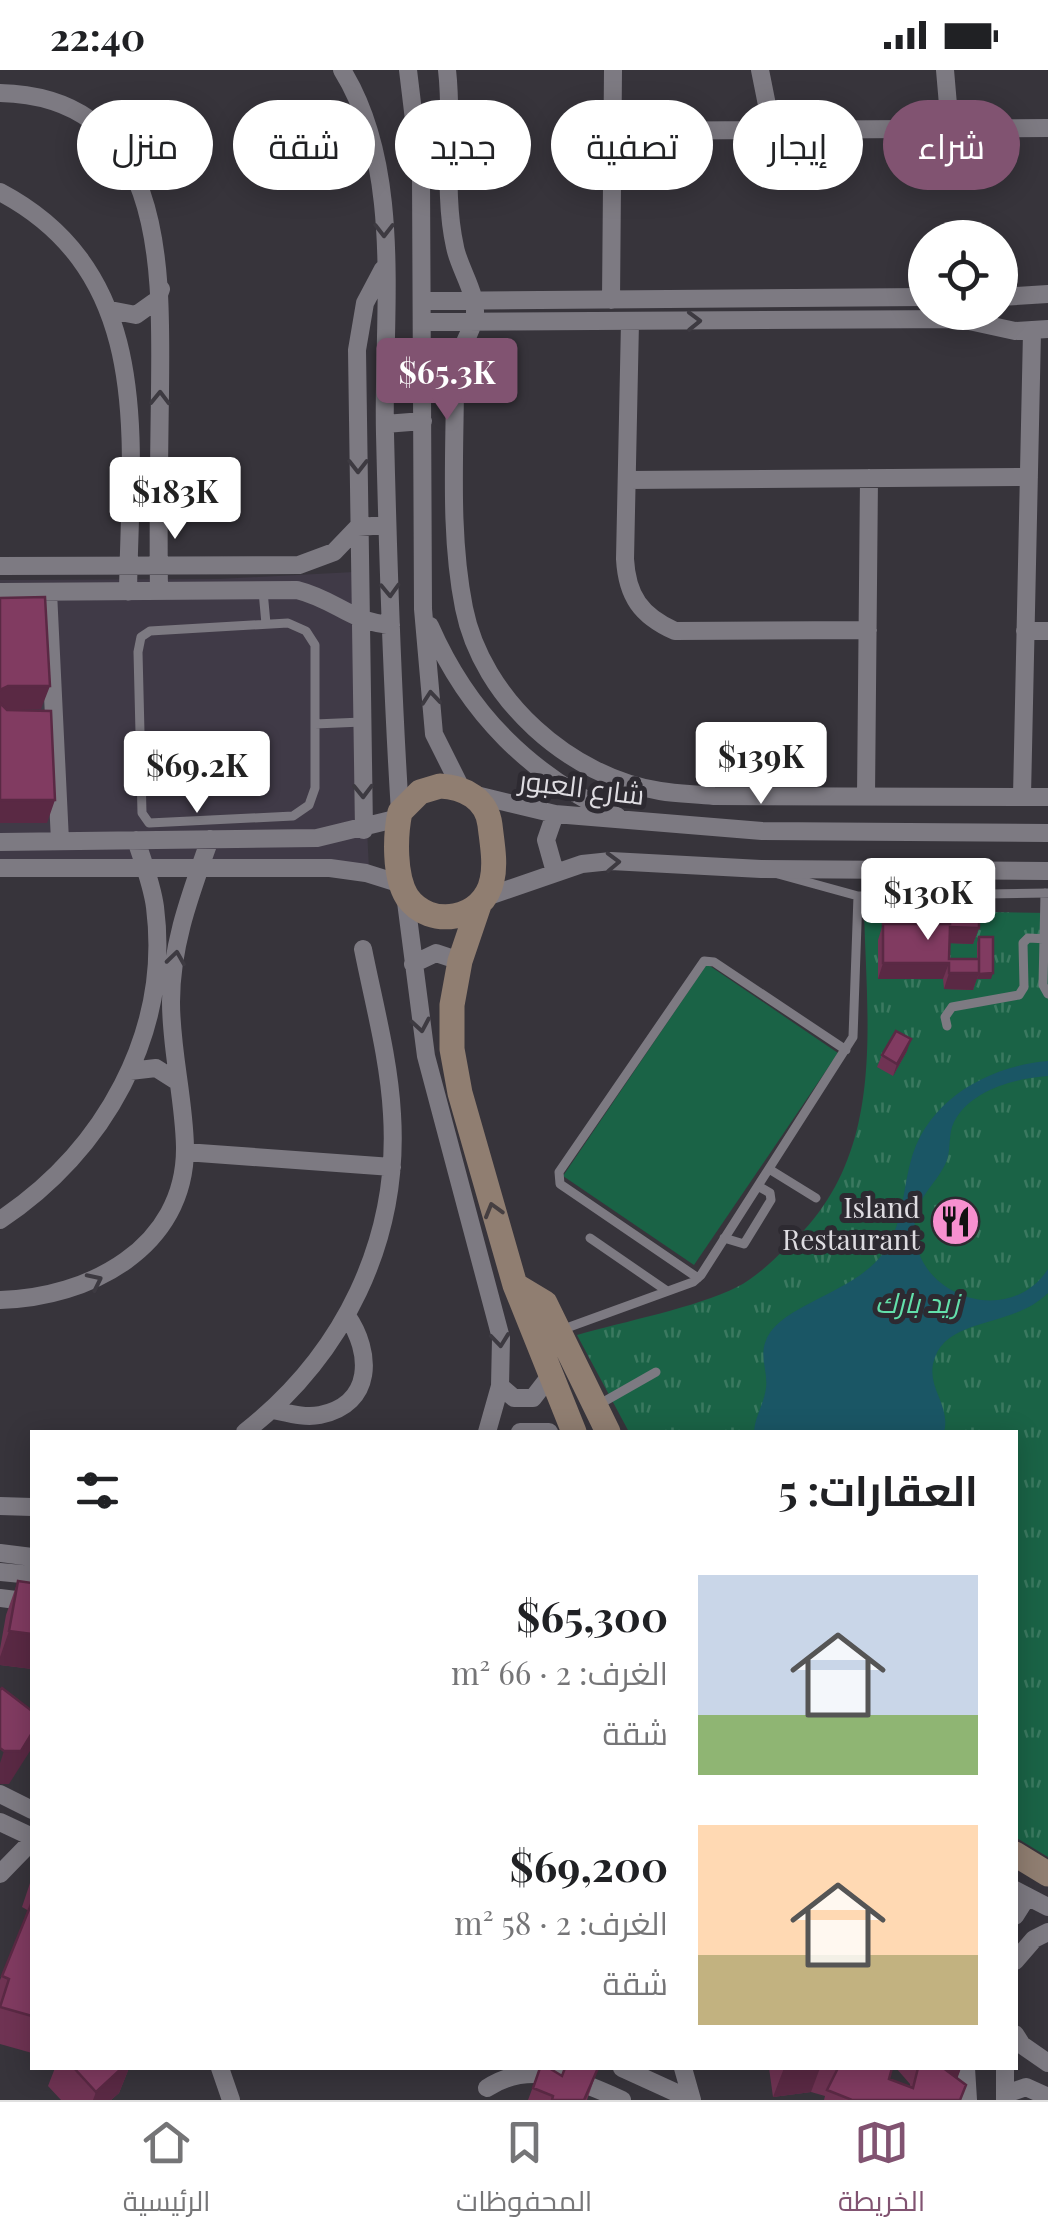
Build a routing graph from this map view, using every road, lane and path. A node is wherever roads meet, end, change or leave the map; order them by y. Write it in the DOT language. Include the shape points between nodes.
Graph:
graph roads {
  1 [pos="342,70"];
  2 [pos="408,70"];
  3 [pos="447,70"];
  4 [pos="612,70"];
  5 [pos="760,70"];
  6 [pos="945,70"];
  7 [pos="0,93"];
  8 [pos="612,100"];
  9 [pos="766,100"];
  10 [pos="948,100"];
  11 [pos="1020,128"];
  12 [pos="1048,128"];
  13 [pos="609,190"];
  14 [pos="0,192"];
  15 [pos="384,269"];
  16 [pos="161,289"];
  17 [pos="1048,294"];
  18 [pos="1018,296"];
  19 [pos="908,297"];
  20 [pos="474,298"];
  21 [pos="604,300"];
  22 [pos="637,300"];
  23 [pos="422,301"];
  24 [pos="110,310"];
  25 [pos="908,319"];
  26 [pos="474,320"];
  27 [pos="422,322"];
  28 [pos="634,322"];
  29 [pos="599,323"];
  30 [pos="1040,330"];
  31 [pos="424,421"];
  32 [pos="385,424"];
  33 [pos="1029,477"];
  34 [pos="869,478"];
  35 [pos="628,480"];
  36 [pos="358,526"];
  37 [pos="388,526"];
  38 [pos="128,565"];
  39 [pos="158,565"];
  40 [pos="0,566"];
  41 [pos="263,591"];
  42 [pos="0,592"];
  43 [pos="48,592"];
  44 [pos="128,592"];
  45 [pos="158,592"];
  46 [pos="423,609"];
  47 [pos="360,622"];
  48 [pos="266,624"];
  49 [pos="391,625"];
  50 [pos="868,630"];
  51 [pos="1026,631"];
  52 [pos="1048,631"];
  53 [pos="362,722"];
  54 [pos="315,724"];
  55 [pos="466,791"];
  56 [pos="866,796"];
  57 [pos="1022,796"];
  58 [pos="1048,796"];
  59 [pos="555,814"];
  60 [pos="399,815"];
  61 [pos="265,818"];
  62 [pos="626,820"];
  63 [pos="364,830"];
  64 [pos="1048,833"];
  65 [pos="267,839"];
  66 [pos="136,840"];
  67 [pos="210,840"];
  68 [pos="60,841"];
  69 [pos="0,842"];
  70 [pos="0,868"];
  71 [pos="145,868"];
  72 [pos="200,869"];
  73 [pos="761,869"];
  74 [pos="1048,870"];
  75 [pos="555,872"];
  76 [pos="403,889"];
  77 [pos="1046,893"];
  78 [pos="858,896"];
  79 [pos="482,901"];
  80 [pos="1046,939"];
  81 [pos="363,949"];
  82 [pos="460,961"];
  83 [pos="413,964"];
  84 [pos="1048,994"];
  85 [pos="163,998"];
  86 [pos="948,1026"];
  87 [pos="846,1050"];
  88 [pos="130,1071"];
  89 [pos="178,1082"];
  90 [pos="185,1152"];
  91 [pos="392,1168"];
  92 [pos="769,1169"];
  93 [pos="758,1186"];
  94 [pos="816,1198"];
  95 [pos="0,1220"];
  96 [pos="590,1238"];
  97 [pos="724,1238"];
  98 [pos="698,1278"];
  99 [pos="515,1286"];
  100 [pos="667,1292"];
  101 [pos="0,1300"];
  102 [pos="347,1316"];
  103 [pos="561,1330"];
  104 [pos="656,1372"];
  105 [pos="550,1376"];
  106 [pos="500,1386"];
  107 [pos="594,1407"];
  108 [pos="273,1410"];
  109 [pos="247,1430"];
  110 [pos="488,1430"];
  111 [pos="573,1430"];
  112 [pos="607,1430"];
  113 [pos="0,1506"];
  114 [pos="30,1507"];
  115 [pos="0,1553"];
  116 [pos="30,1557"];
  117 [pos="0,1572"];
  118 [pos="30,1575"];
  119 [pos="0,1598"];
  120 [pos="30,1602"];
  121 [pos="0,1794"];
  122 [pos="30,1809"];
  123 [pos="0,1822"];
  124 [pos="30,1838"];
  125 [pos="30,1841"];
  126 [pos="1018,1856"];
  127 [pos="0,1874"];
  128 [pos="1048,1874"];
  129 [pos="1021,1893"];
  130 [pos="1048,1908"];
  131 [pos="1048,1932"];
  132 [pos="1018,1958"];
  133 [pos="1018,2039"];
  134 [pos="1048,2063"];
  135 [pos="221,2070"];
  136 [pos="492,2070"];
  137 [pos="635,2070"];
  138 [pos="684,2070"];
  139 [pos="966,2070"];
  140 [pos="1005,2070"];
  141 [pos="580,2074"];
  142 [pos="484,2094"];
  143 [pos="1048,2096"];
  144 [pos="1006,2097"];
  145 [pos="232,2100"];
  146 [pos="622,2100"];
  147 [pos="692,2100"];
  148 [pos="968,2100"];
  1 -- 15 [label="street, one-way" via="374,144 384,205"];
  2 -- 23 [label="street" via="419,131"];
  3 -- 20 [label="street" via="450,222"];
  4 -- 8 [label="street"];
  5 -- 9 [label="street"];
  6 -- 10 [label="street"];
  7 -- 16 [label="street" via="71,108 112,138 141,187"];
  11 -- 12 [label="street"];
  13 -- 21 [label="street"];
  14 -- 24 [label="street" via="38,216 66,245"];
  15 -- 32 [label="street"];
  15 -- 36 [label="street, one-way" via="365,303 357,350"];
  16 -- 24 [label="street" via="158,300 136,315"];
  39 -- 16 [label="street, one-way"];
  17 -- 18 [label="street"];
  19 -- 22 [label="street"];
  20 -- 21 [label="street"];
  20 -- 23 [label="street"];
  20 -- 26 [label="street"];
  21 -- 22 [label="street"];
  21 -- 29 [label="street"];
  22 -- 28 [label="street"];
  23 -- 27 [label="street"];
  24 -- 38 [label="street" via="131,399"];
  28 -- 25 [label="street, one-way"];
  26 -- 27 [label="street"];
  26 -- 29 [label="street"];
  26 -- 56 [label="street" via="456,355 456,558 464,612 516,710 557,747 606,775 659,791"];
  27 -- 31 [label="street"];
  28 -- 29 [label="street"];
  28 -- 35 [label="street"];
  30 -- 33 [label="street"];
  31 -- 32 [label="street"];
  31 -- 46 [label="street"];
  32 -- 37 [label="street"];
  33 -- 34 [label="street"];
  33 -- 51 [label="street"];
  34 -- 35 [label="street"];
  34 -- 50 [label="street"];
  35 -- 50 [label="street" via="626,582 653,621 675,631"];
  36 -- 37 [label="street"];
  36 -- 39 [label="street" via="334,552 299,565"];
  36 -- 47 [label="street"];
  37 -- 49 [label="street, one-way"];
  38 -- 39 [label="street"];
  38 -- 40 [label="street"];
  38 -- 44 [label="street"];
  39 -- 45 [label="street"];
  41 -- 45 [label="street"];
  41 -- 47 [label="street" via="316,595"];
  41 -- 48 [label="lane"];
  42 -- 43 [label="street"];
  43 -- 44 [label="street"];
  43 -- 68 [label="street" via="45,722"];
  44 -- 45 [label="street"];
  55 -- 46 [label="street, one-way" via="434,734"];
  46 -- 62 [label="street" via="447,665 491,726 572,794"];
  47 -- 49 [label="street"];
  47 -- 53 [label="street"];
  48 -- 54 [label="lane" via="298,625 315,645"];
  48 -- 61 [label="lane" via="150,631 138,652 144,819 155,826"];
  49 -- 60 [label="street"];
  50 -- 56 [label="street"];
  51 -- 52 [label="street"];
  51 -- 57 [label="street"];
  53 -- 54 [label="lane"];
  53 -- 63 [label="street, one-way"];
  54 -- 61 [label="lane" via="310,805 292,816"];
  55 -- 59 [label="street, شارع العبور"];
  55 -- 60 [label="street" via="429,788"];
  55 -- 79 [label="street" via="489,819 494,866"];
  56 -- 57 [label="street"];
  57 -- 58 [label="street"];
  59 -- 62 [label="street, شارع العبور"];
  59 -- 75 [label="street" via="546,840"];
  60 -- 63 [label="street"];
  60 -- 76 [label="street"];
  61 -- 65 [label="lane"];
  62 -- 64 [label="street, شارع العبور" via="762,831"];
  63 -- 65 [label="street"];
  65 -- 67 [label="street"];
  66 -- 67 [label="street"];
  66 -- 68 [label="street"];
  66 -- 71 [label="street"];
  67 -- 72 [label="street"];
  68 -- 69 [label="street"];
  70 -- 71 [label="street"];
  71 -- 72 [label="street"];
  71 -- 85 [label="street"];
  72 -- 76 [label="street" via="348,870"];
  85 -- 72 [label="street, one-way"];
  73 -- 74 [label="street"];
  75 -- 73 [label="street, one-way" via="611,861"];
  73 -- 78 [label="lane"];
  75 -- 79 [label="street"];
  76 -- 79 [label="street" via="420,909 439,917 461,915"];
  76 -- 83 [label="street"];
  77 -- 78 [label="lane"];
  77 -- 80 [label="lane"];
  78 -- 87 [label="lane" via="856,1024"];
  79 -- 82 [label="street"];
  80 -- 84 [label="lane"];
  80 -- 86 [label="lane" via="1022,943 1019,995 952,1008"];
  81 -- 91 [label="street" via="389,1082"];
  82 -- 83 [label="street" via="436,953"];
  99 -- 82 [label="street, one-way" via="452,1049"];
  83 -- 106 [label="street, one-way" via="436,1101 497,1315"];
  85 -- 88 [label="street"];
  85 -- 89 [label="street"];
  87 -- 92 [label="lane"];
  87 -- 98 [label="lane" via="704,961 559,1172 560,1184"];
  88 -- 89 [label="street" via="156,1068"];
  88 -- 95 [label="street" via="70,1161"];
  89 -- 90 [label="street"];
  90 -- 91 [label="street"];
  101 -- 90 [label="street, one-way" via="45,1298 112,1272 162,1220"];
  91 -- 102 [label="street" via="376,1246"];
  92 -- 93 [label="lane"];
  92 -- 94 [label="lane"];
  93 -- 97 [label="lane"];
  93 -- 97 [label="lane" via="772,1198 744,1244"];
  96 -- 100 [label="lane"];
  97 -- 98 [label="lane"];
  98 -- 100 [label="lane"];
  99 -- 103 [label="street" via="546,1302"];
  99 -- 105 [label="street"];
  100 -- 103 [label="lane"];
  102 -- 108 [label="street"];
  102 -- 108 [label="street" via="366,1354 360,1386 350,1399 322,1415"];
  103 -- 107 [label="street"];
  104 -- 107 [label="lane"];
  105 -- 106 [label="street" via="533,1398 514,1398"];
  105 -- 111 [label="street"];
  106 -- 110 [label="street"];
  107 -- 112 [label="street"];
  108 -- 109 [label="street"];
  113 -- 114 [label="street"];
  115 -- 116 [label="street"];
  117 -- 118 [label="street"];
  119 -- 120 [label="street"];
  121 -- 122 [label="street"];
  123 -- 124 [label="street"];
  125 -- 127 [label="street"];
  126 -- 128 [label="street"];
  129 -- 130 [label="street"];
  131 -- 132 [label="street"];
  133 -- 134 [label="street"];
  135 -- 145 [label="street"];
  136 -- 142 [label="street"];
  137 -- 147 [label="street"];
  138 -- 147 [label="street"];
  139 -- 148 [label="street"];
  140 -- 144 [label="street"];
  141 -- 142 [label="street" via="520,2075"];
  141 -- 146 [label="street"];
  143 -- 144 [label="street" via="1026,2087"];
}
